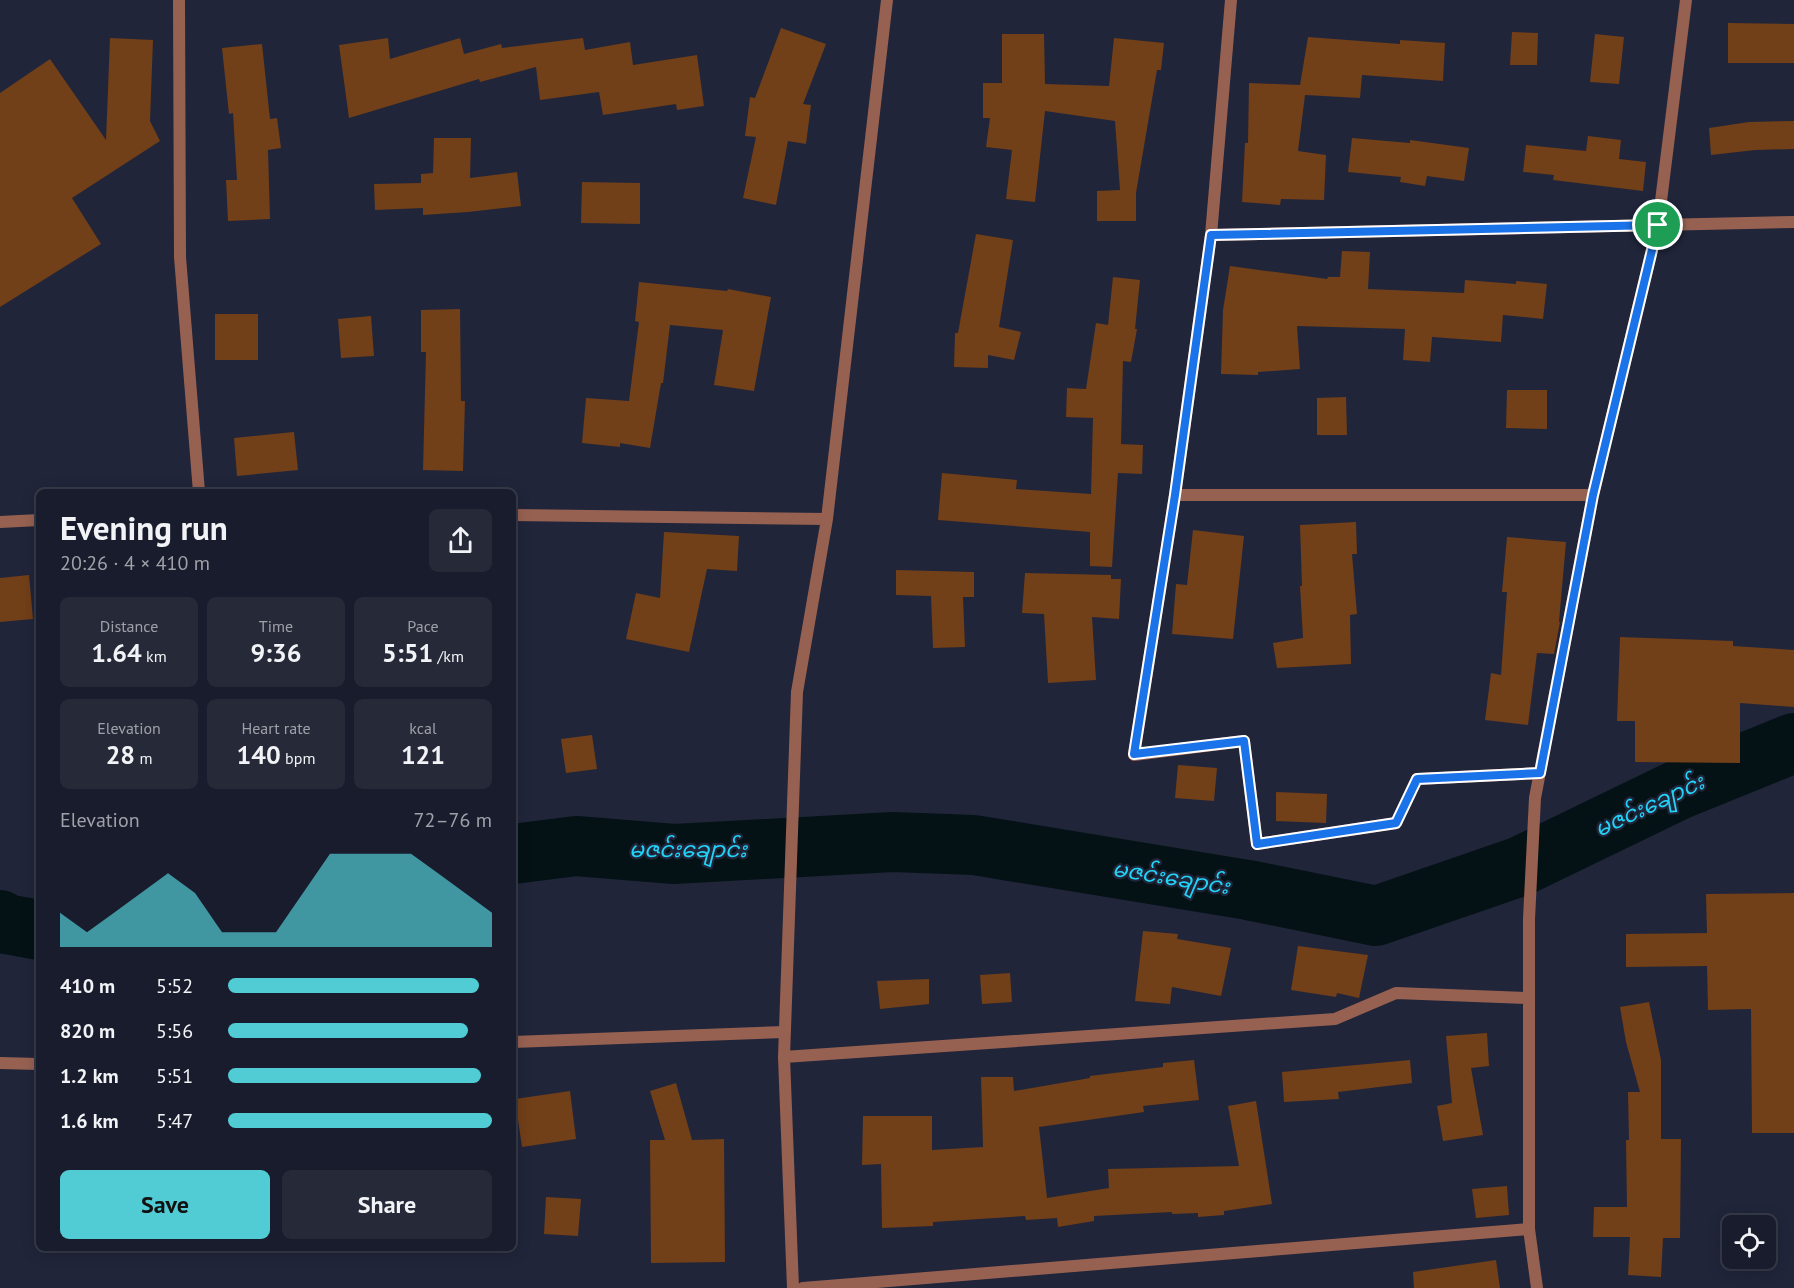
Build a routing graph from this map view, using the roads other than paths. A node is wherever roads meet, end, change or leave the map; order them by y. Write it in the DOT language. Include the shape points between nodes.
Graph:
graph roads {
  1 [pos="179,0"];
  2 [pos="886,0"];
  3 [pos="1230,0"];
  4 [pos="1686,0"];
  5 [pos="1794,222"];
  6 [pos="1658,225"];
  7 [pos="1211,235"];
  8 [pos="199,489"];
  9 [pos="1175,495"];
  10 [pos="1593,495"];
  11 [pos="516,515"];
  12 [pos="827,519"];
  13 [pos="36,520"];
  14 [pos="0,522"];
  15 [pos="1540,773"];
  16 [pos="1529,998"];
  17 [pos="785,1032"];
  18 [pos="516,1042"];
  19 [pos="784,1057"];
  20 [pos="0,1063"];
  21 [pos="36,1064"];
  22 [pos="1529,1229"];
  23 [pos="793,1288"];
  24 [pos="803,1288"];
  25 [pos="1537,1288"];
  1 -- 8 [label="street" via="180,257"];
  2 -- 12 [label="street"];
  3 -- 7 [label="street"];
  4 -- 6 [label="street"];
  5 -- 6 [label="street"];
  6 -- 7 [label="street"];
  6 -- 10 [label="street"];
  7 -- 9 [label="street"];
  9 -- 10 [label="street"];
  9 -- 15 [label="street" via="1134,754 1244,741 1257,844 1396,823 1417,779"];
  10 -- 15 [label="street"];
  11 -- 12 [label="street"];
  12 -- 17 [label="street" via="797,692"];
  13 -- 14 [label="street"];
  15 -- 16 [label="street" via="1535,798 1529,919"];
  16 -- 19 [label="street" via="1396,993 1335,1018"];
  16 -- 22 [label="street"];
  17 -- 18 [label="street"];
  17 -- 19 [label="street"];
  19 -- 23 [label="street"];
  20 -- 21 [label="street"];
  22 -- 24 [label="street"];
  22 -- 25 [label="street"];
}
